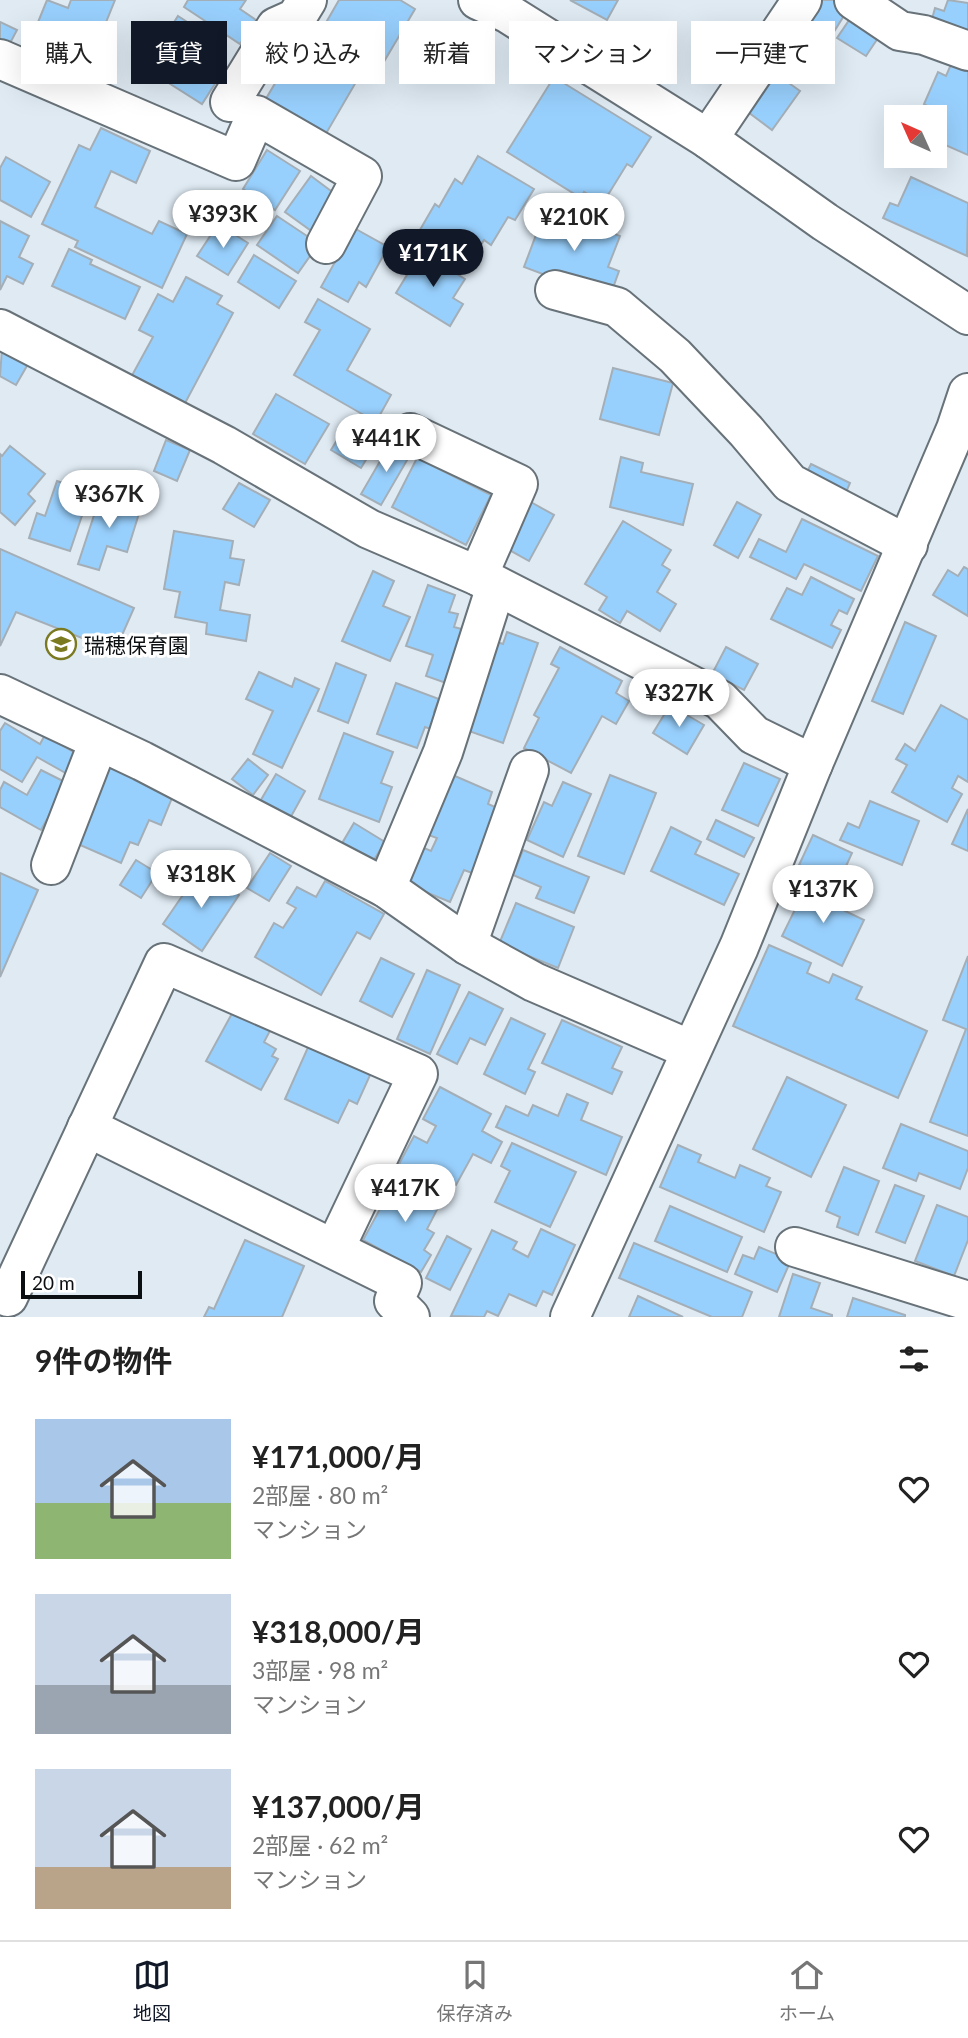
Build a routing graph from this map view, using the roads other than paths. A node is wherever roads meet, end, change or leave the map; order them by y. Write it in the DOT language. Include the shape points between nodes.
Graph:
graph roads {
  1 [pos="307,0"];
  2 [pos="478,0"];
  3 [pos="802,0"];
  4 [pos="854,0"];
  5 [pos="968,51"];
  6 [pos="0,59"];
  7 [pos="230,102"];
  8 [pos="708,138"];
  9 [pos="326,244"];
  10 [pos="555,290"];
  11 [pos="968,314"];
  12 [pos="0,329"];
  13 [pos="968,393"];
  14 [pos="410,433"];
  15 [pos="908,545"];
  16 [pos="487,581"];
  17 [pos="0,694"];
  18 [pos="99,741"];
  19 [pos="813,764"];
  20 [pos="529,769"];
  21 [pos="51,865"];
  22 [pos="386,888"];
  23 [pos="467,945"];
  24 [pos="691,1050"];
  25 [pos="87,1127"];
  26 [pos="795,1247"];
  27 [pos="335,1248"];
  28 [pos="8,1297"];
  29 [pos="968,1301"];
  30 [pos="410,1317"];
  31 [pos="570,1317"];
  1 -- 7 [label="street" via="296,18 276,27"];
  2 -- 8 [label="street" via="507,13"];
  3 -- 8 [label="street"];
  4 -- 5 [label="street" via="900,31"];
  6 -- 9 [label="street" via="236,161 256,115 362,176"];
  8 -- 11 [label="street" via="825,222"];
  10 -- 15 [label="street" via="617,307 675,356 790,483"];
  12 -- 16 [label="street" via="224,445 369,529"];
  13 -- 15 [label="street"];
  14 -- 16 [label="street" via="518,484"];
  15 -- 19 [label="street"];
  16 -- 19 [label="street" via="720,700 754,735"];
  16 -- 22 [label="street" via="443,752"];
  17 -- 18 [label="street"];
  18 -- 21 [label="street"];
  18 -- 22 [label="street"];
  19 -- 24 [label="street" via="739,947"];
  20 -- 23 [label="street"];
  22 -- 23 [label="street"];
  23 -- 24 [label="street" via="534,982"];
  24 -- 31 [label="street"];
  25 -- 27 [label="street"];
  25 -- 27 [label="street" via="164,963 418,1074"];
  25 -- 28 [label="street"];
  26 -- 29 [label="street"];
  27 -- 30 [label="street" via="402,1283 394,1301"];
}
